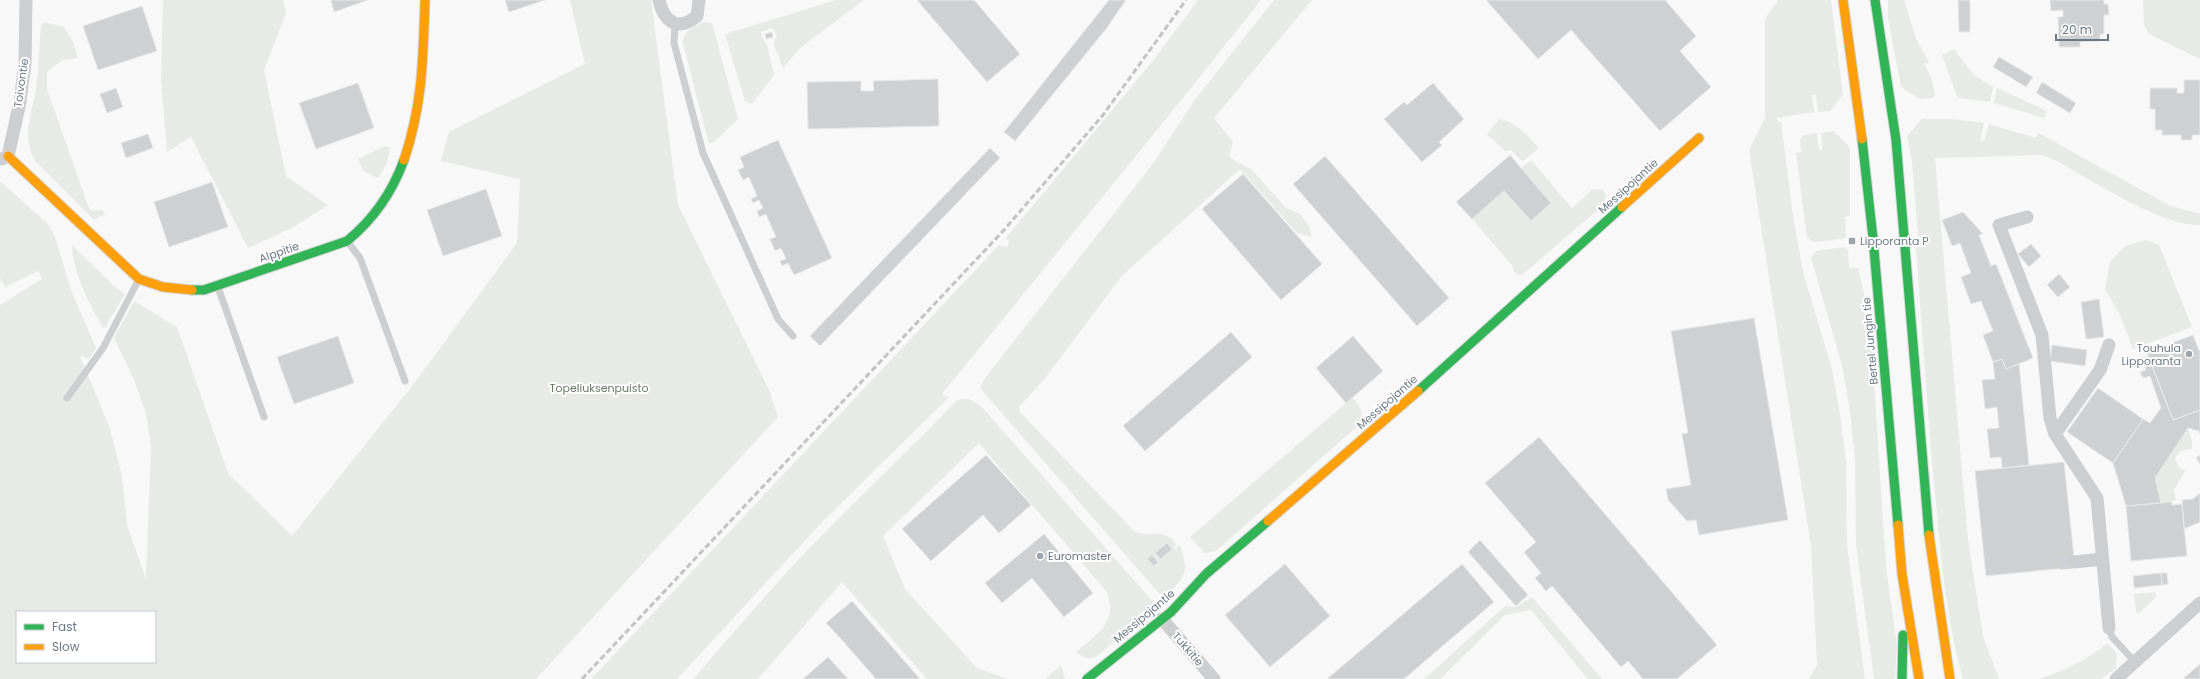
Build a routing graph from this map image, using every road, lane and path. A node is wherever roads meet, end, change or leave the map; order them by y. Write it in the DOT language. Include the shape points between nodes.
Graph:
graph roads {
  1 [pos="26,0"];
  2 [pos="425,0"];
  3 [pos="660,0"];
  4 [pos="699,0"];
  5 [pos="1843,0"];
  6 [pos="1875,0"];
  7 [pos="675,24"];
  8 [pos="1699,138"];
  9 [pos="4,157"];
  10 [pos="2027,217"];
  11 [pos="347,241"];
  12 [pos="139,279"];
  13 [pos="218,286"];
  14 [pos="793,336"];
  15 [pos="2109,345"];
  16 [pos="405,381"];
  17 [pos="67,398"];
  18 [pos="264,417"];
  19 [pos="2055,434"];
  20 [pos="2103,559"];
  21 [pos="2074,562"];
  22 [pos="1902,574"];
  23 [pos="2200,603"];
  24 [pos="1162,618"];
  25 [pos="2109,628"];
  26 [pos="2135,662"];
  27 [pos="1087,679"];
  28 [pos="1214,679"];
  29 [pos="1902,679"];
  30 [pos="1920,679"];
  31 [pos="1950,679"];
  32 [pos="2116,679"];
  1 -- 9 [label="street, Toivontie" via="25,63 20,102"];
  2 -- 11 [label="main road, Alppitie" via="422,75 413,128 397,177 385,202 371,221"];
  3 -- 7 [label="street" via="661,9"];
  4 -- 7 [label="street" via="697,16 689,23"];
  5 -- 22 [label="main road, Bertel Jungin tie" via="1857,94 1873,238"];
  6 -- 31 [label="main road" via="1896,140 1930,548 1938,614"];
  7 -- 14 [label="lane" via="674,43 703,153 778,319"];
  8 -- 24 [label="main road, Messipojantie" via="1392,414 1206,574"];
  9 -- 12 [label="main road, Alppitie"];
  10 -- 19 [label="street" via="1999,225 2042,334 2050,418"];
  11 -- 13 [label="main road, Alppitie"];
  11 -- 16 [label="lane" via="360,258"];
  12 -- 13 [label="main road, Alppitie" via="162,288 180,291 204,290"];
  12 -- 17 [label="lane" via="103,348"];
  13 -- 18 [label="lane"];
  15 -- 19 [label="street" via="2100,370"];
  19 -- 20 [label="street" via="2097,498"];
  20 -- 21 [label="street"];
  20 -- 25 [label="street"];
  22 -- 29 [label="main road"];
  22 -- 30 [label="main road, Bertel Jungin tie"];
  23 -- 26 [label="street"];
  24 -- 27 [label="main road, Messipojantie"];
  24 -- 28 [label="street, Tukkitie"];
  25 -- 26 [label="lane" via="2112,636"];
  26 -- 32 [label="street"];
}
